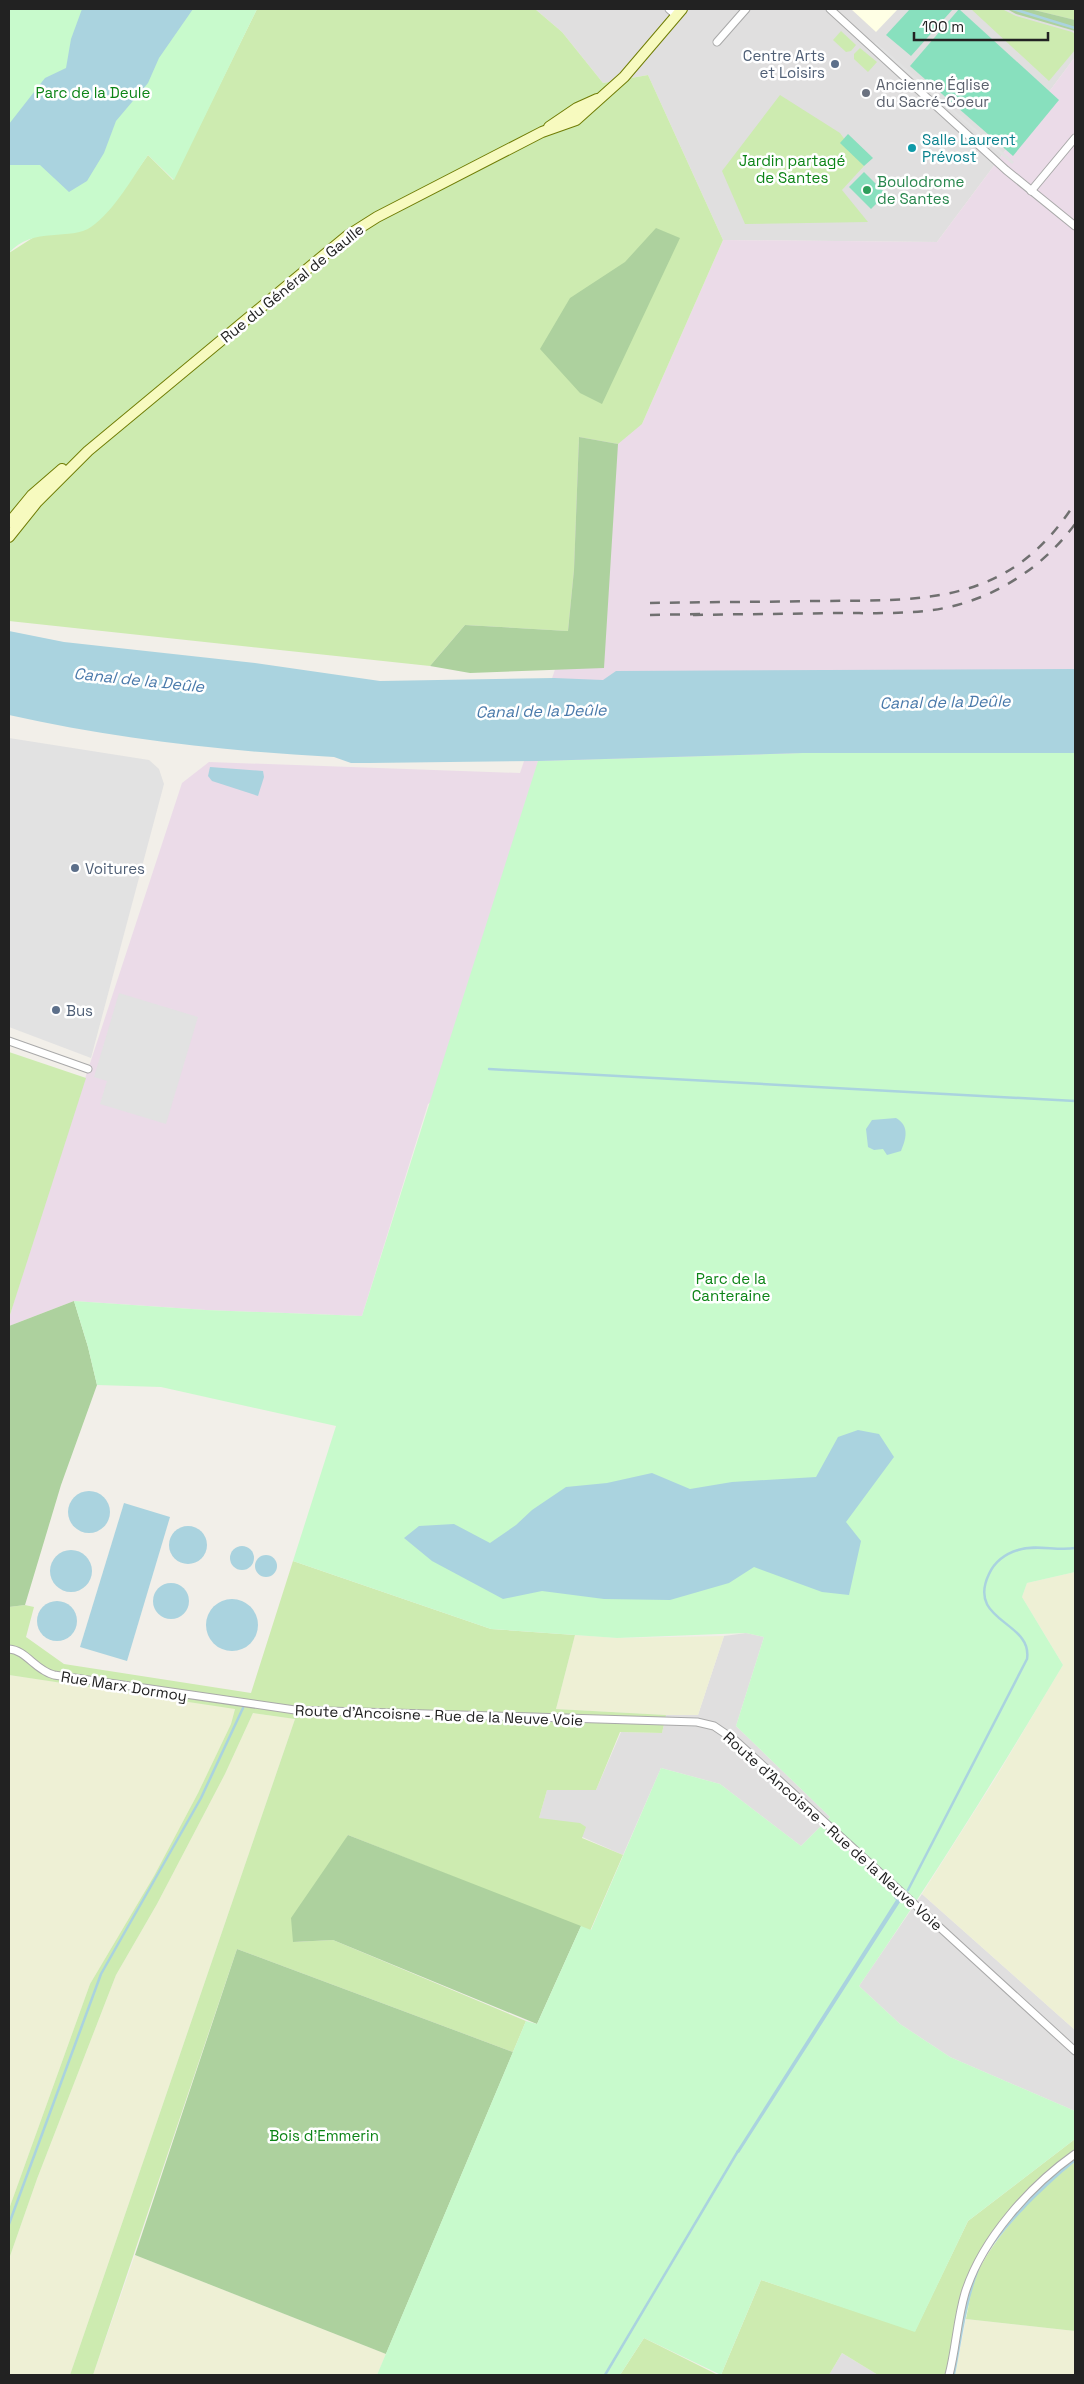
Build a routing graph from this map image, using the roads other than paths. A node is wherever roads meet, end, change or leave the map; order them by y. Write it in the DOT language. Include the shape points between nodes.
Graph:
graph roads {
  1 [pos="746,9"];
  2 [pos="830,9"];
  3 [pos="676,11"];
  4 [pos="717,42"];
  5 [pos="1075,138"];
  6 [pos="1031,191"];
  7 [pos="1075,226"];
  8 [pos="88,451"];
  9 [pos="9,523"];
  10 [pos="9,537"];
  11 [pos="9,1041"];
  12 [pos="88,1069"];
  13 [pos="9,1649"];
  14 [pos="247,1704"];
  15 [pos="1075,2051"];
  16 [pos="1075,2154"];
  17 [pos="949,2375"];
  1 -- 4 [label="street"];
  2 -- 6 [label="street"];
  3 -- 8 [label="street, Rue du Général de Gaulle" via="642,58 608,93 572,110 542,132 355,230"];
  5 -- 6 [label="street"];
  6 -- 7 [label="street"];
  8 -- 9 [label="street" via="40,488"];
  8 -- 10 [label="street" via="37,502"];
  11 -- 12 [label="street"];
  13 -- 14 [label="street, Rue Marx Dormoy" via="19,1651 38,1669 54,1675"];
  14 -- 15 [label="street, Route d'Ancoisne - Rue de la Neuve Voie" via="305,1711 697,1722 714,1726 736,1742"];
  16 -- 17 [label="street" via="1015,2210 978,2258 965,2295"];
}
